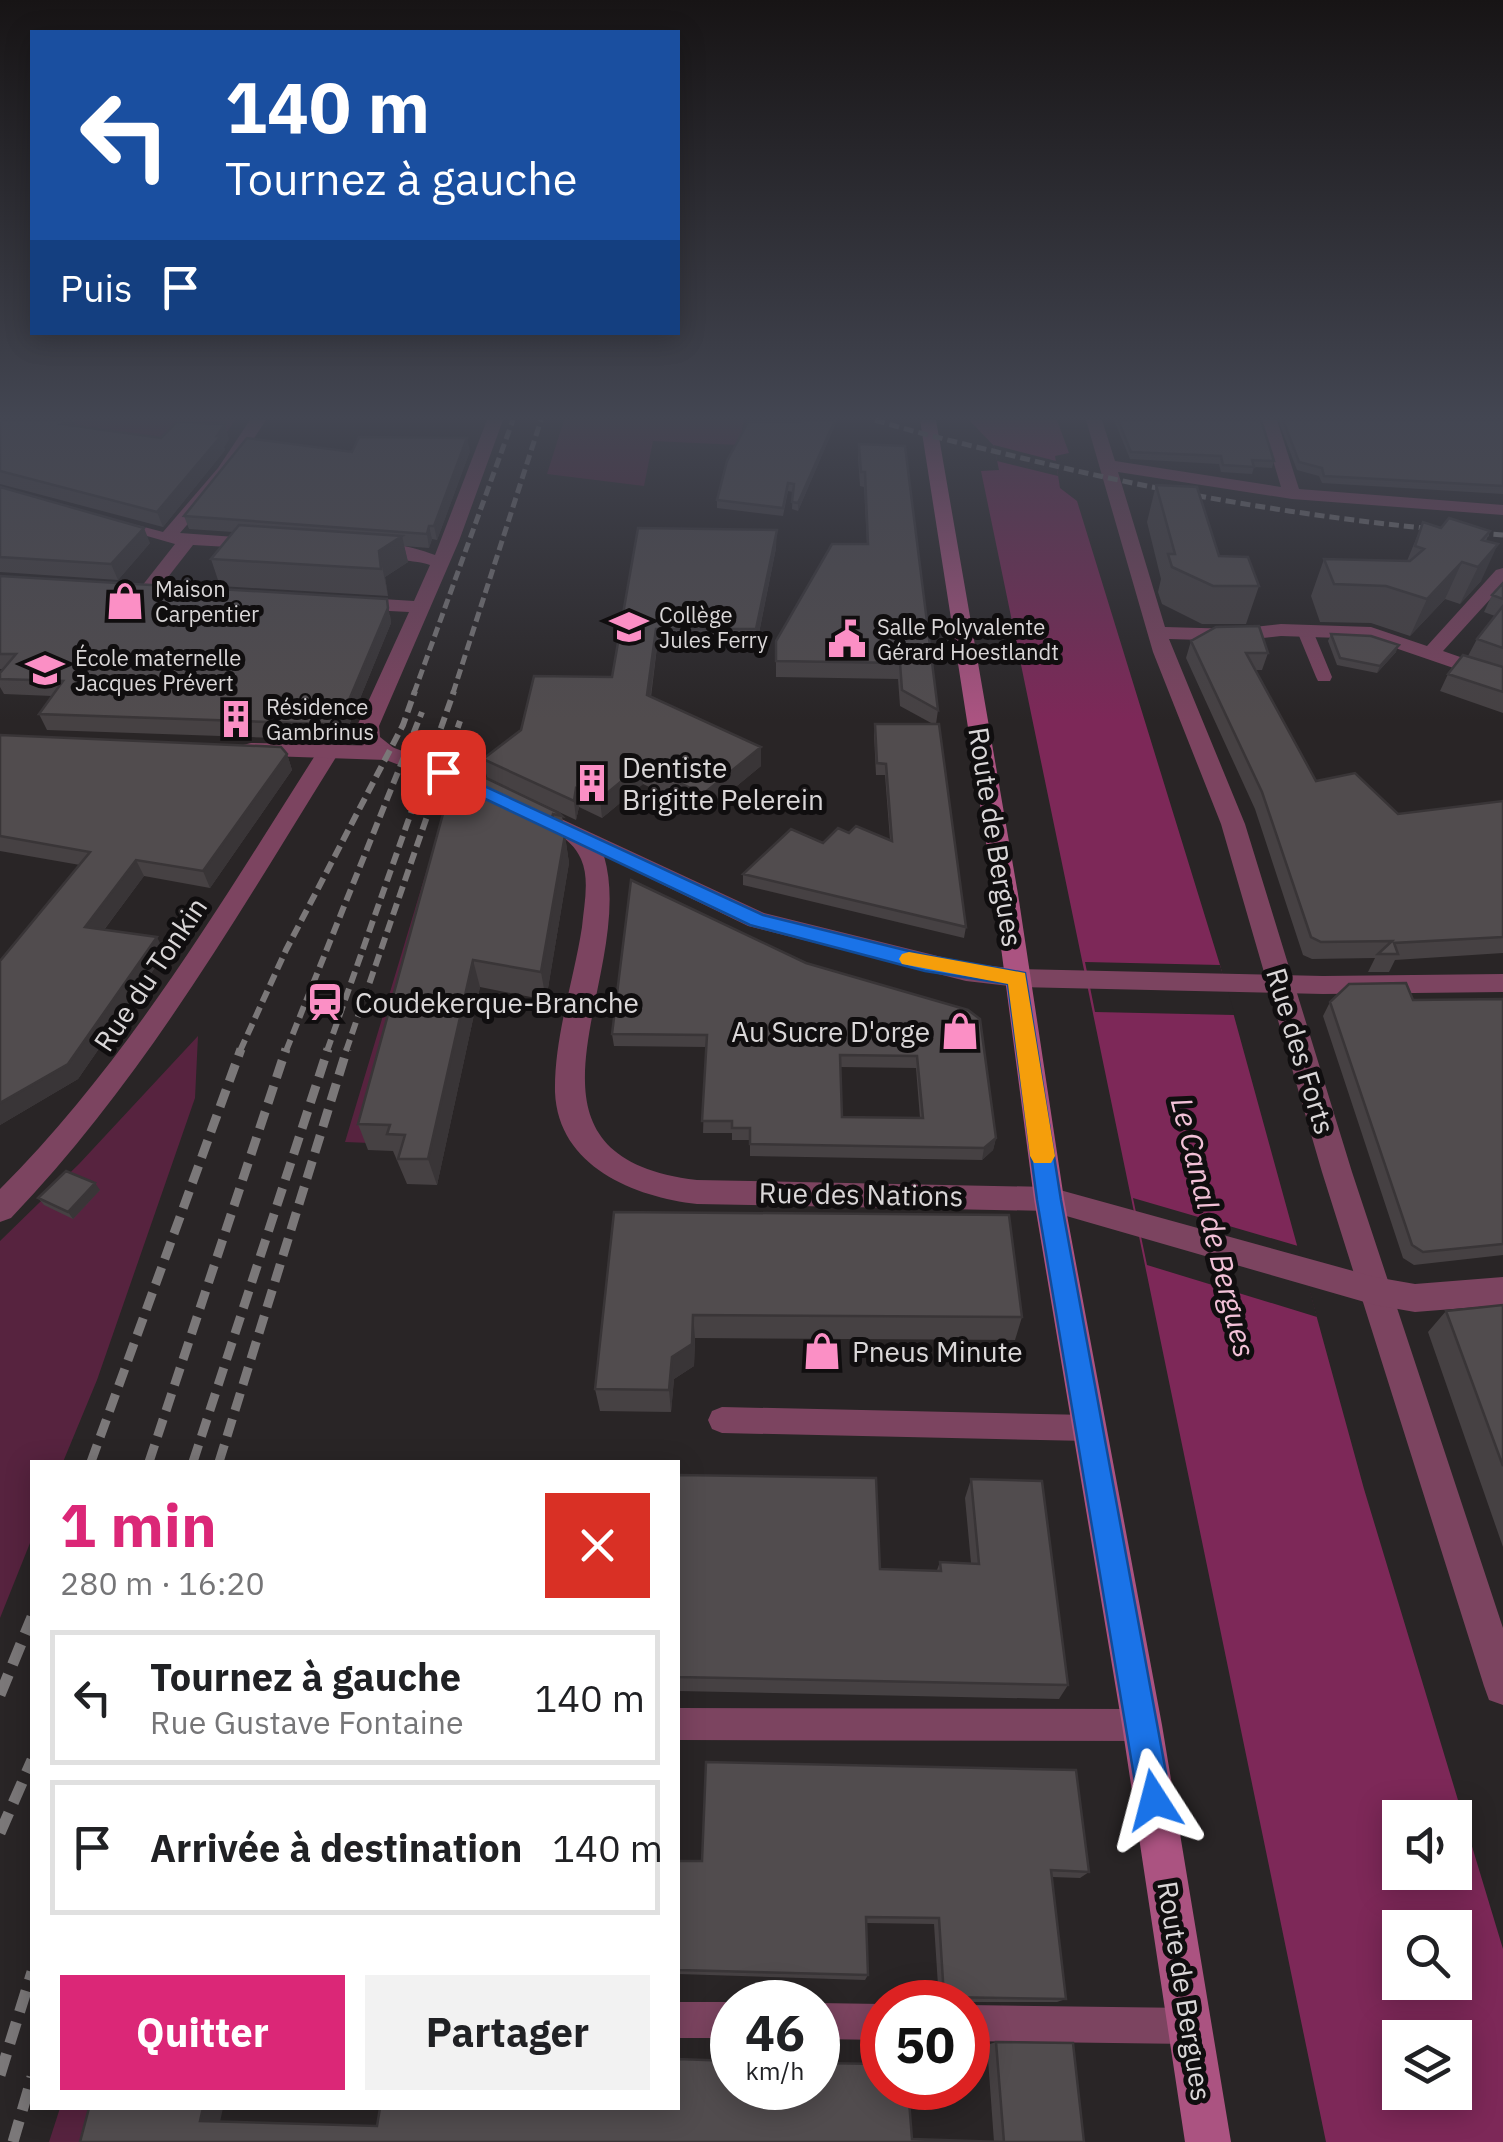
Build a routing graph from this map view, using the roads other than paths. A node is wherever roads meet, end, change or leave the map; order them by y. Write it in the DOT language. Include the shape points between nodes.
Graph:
graph roads {
  1 [pos="98,520"];
  2 [pos="182,520"];
  3 [pos="458,520"];
  4 [pos="944,520"];
  5 [pos="1123,520"];
  6 [pos="167,538"];
  7 [pos="188,539"];
  8 [pos="292,545"];
  9 [pos="348,548"];
  10 [pos="438,562"];
  11 [pos="1503,574"];
  12 [pos="147,591"];
  13 [pos="335,602"];
  14 [pos="418,608"];
  15 [pos="1305,630"];
  16 [pos="1157,633"];
  17 [pos="1431,653"];
  18 [pos="1324,677"];
  19 [pos="1503,679"];
  20 [pos="366,730"];
  21 [pos="230,749"];
  22 [pos="389,753"];
  23 [pos="334,754"];
  24 [pos="569,829"];
  25 [pos="663,874"];
  26 [pos="596,912"];
  27 [pos="1018,978"];
  28 [pos="1281,984"];
  29 [pos="1503,984"];
  30 [pos="1049,1200"];
  31 [pos="0,1208"];
  32 [pos="1374,1291"];
  33 [pos="1503,1291"];
  34 [pos="722,1420"];
  35 [pos="1089,1428"];
  36 [pos="1503,1686"];
  37 [pos="680,1724"];
  38 [pos="1142,1725"];
  39 [pos="680,2020"];
  40 [pos="710,2020"];
  41 [pos="990,2023"];
  42 [pos="1190,2026"];
  43 [pos="1208,2142"];
  1 -- 6 [label="street"];
  2 -- 6 [label="street"];
  3 -- 10 [label="street"];
  4 -- 27 [label="main road, Route de Bergues"];
  5 -- 16 [label="street, Rue des Forts"];
  6 -- 7 [label="street"];
  7 -- 8 [label="street"];
  7 -- 12 [label="street"];
  9 -- 10 [label="street"];
  10 -- 14 [label="street"];
  11 -- 17 [label="street"];
  13 -- 14 [label="street"];
  14 -- 20 [label="street"];
  15 -- 16 [label="street"];
  15 -- 17 [label="street" via="1380,635"];
  15 -- 18 [label="lane"];
  16 -- 28 [label="street, Rue des Forts" via="1230,812"];
  17 -- 19 [label="street"];
  20 -- 22 [label="street"];
  20 -- 23 [label="street, Rue du Tonkin" via="355,746"];
  21 -- 23 [label="street"];
  22 -- 23 [label="street"];
  22 -- 24 [label="street"];
  23 -- 31 [label="street, Rue du Tonkin" via="103,1096"];
  24 -- 25 [label="street"];
  24 -- 26 [label="street" via="596,862"];
  25 -- 26 [label="street" via="626,877 608,889"];
  25 -- 27 [label="street" via="774,926"];
  26 -- 30 [label="street, Rue des Nations" via="569,1095 584,1138 602,1158 639,1180 683,1191"];
  27 -- 28 [label="street"];
  27 -- 30 [label="main road, Route de Bergues"];
  28 -- 29 [label="street"];
  28 -- 32 [label="street, Rue des Forts"];
  30 -- 32 [label="street, Rue des Nations"];
  30 -- 35 [label="main road, Route de Bergues"];
  32 -- 33 [label="street, Rue des Nations" via="1415,1298"];
  32 -- 36 [label="street, Rue des Forts"];
  34 -- 35 [label="lane"];
  35 -- 38 [label="main road, Route de Bergues"];
  37 -- 38 [label="lane"];
  38 -- 42 [label="main road, Route de Bergues"];
  39 -- 40 [label="lane"];
  41 -- 42 [label="lane"];
  42 -- 43 [label="main road, Route de Bergues"];
}
